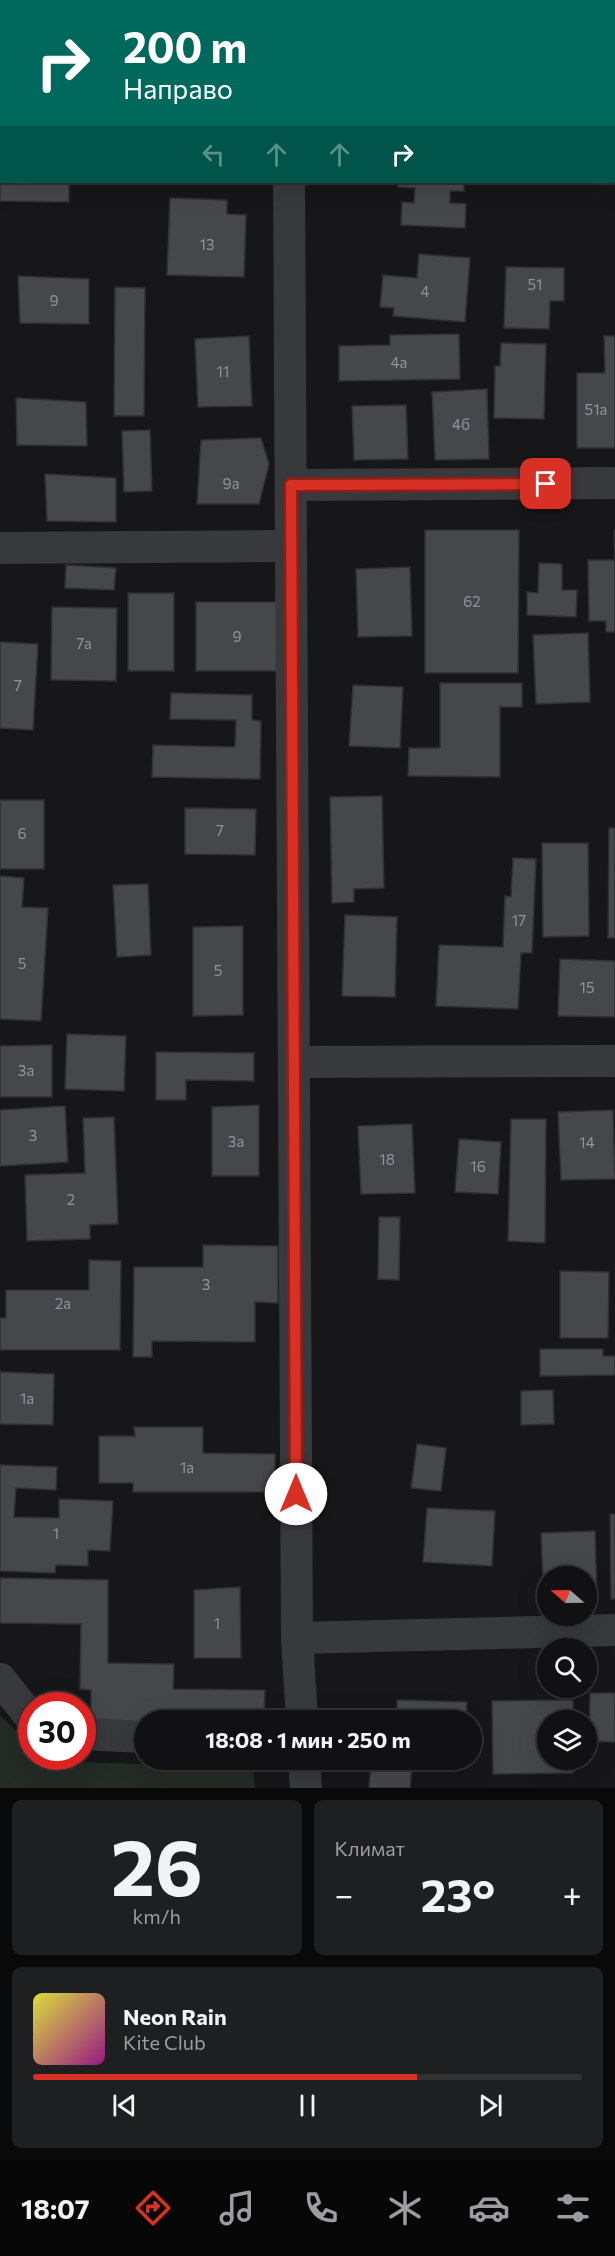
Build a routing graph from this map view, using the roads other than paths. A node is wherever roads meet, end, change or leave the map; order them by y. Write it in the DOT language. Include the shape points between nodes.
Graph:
graph roads {
  1 [pos="289,183"];
  2 [pos="615,483"];
  3 [pos="291,485"];
  4 [pos="291,546"];
  5 [pos="0,548"];
  6 [pos="615,1061"];
  7 [pos="294,1062"];
  8 [pos="615,1630"];
  9 [pos="297,1638"];
  10 [pos="0,1679"];
  11 [pos="18,1702"];
  12 [pos="301,1710"];
  13 [pos="96,1735"];
  14 [pos="134,1737"];
  15 [pos="305,1770"];
  16 [pos="306,1788"];
  1 -- 3 [label="street"];
  2 -- 3 [label="street"];
  3 -- 4 [label="street"];
  4 -- 5 [label="street"];
  4 -- 7 [label="street"];
  6 -- 7 [label="street"];
  7 -- 9 [label="street"];
  8 -- 9 [label="street"];
  9 -- 12 [label="street"];
  10 -- 11 [label="street"];
  13 -- 14 [label="street"];
  15 -- 16 [label="street"];
}
